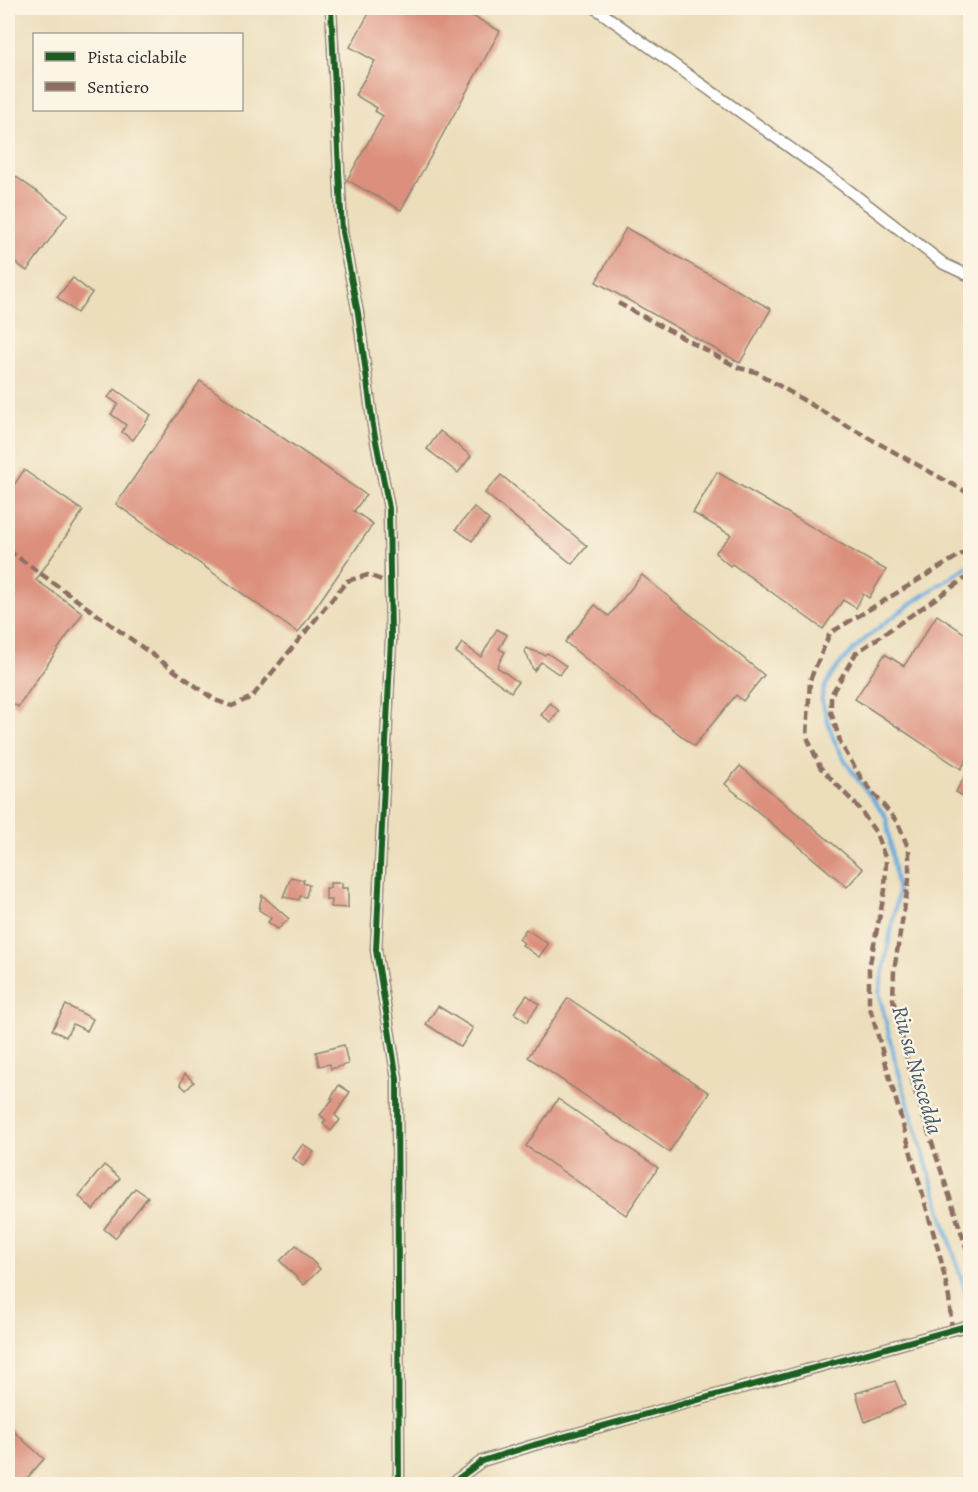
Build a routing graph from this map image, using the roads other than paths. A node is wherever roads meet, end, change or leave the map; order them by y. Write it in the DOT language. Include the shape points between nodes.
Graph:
graph roads {
  1 [pos="330,8"];
  2 [pos="596,8"];
  3 [pos="970,276"];
  4 [pos="970,1325"];
  5 [pos="399,1485"];
  6 [pos="451,1485"];
  1 -- 5 [label="street" via="342,232 389,508 391,639 376,950 397,1079"];
  2 -- 3 [label="street" via="842,184 944,264"];
  4 -- 6 [label="street" via="482,1461"];
}
